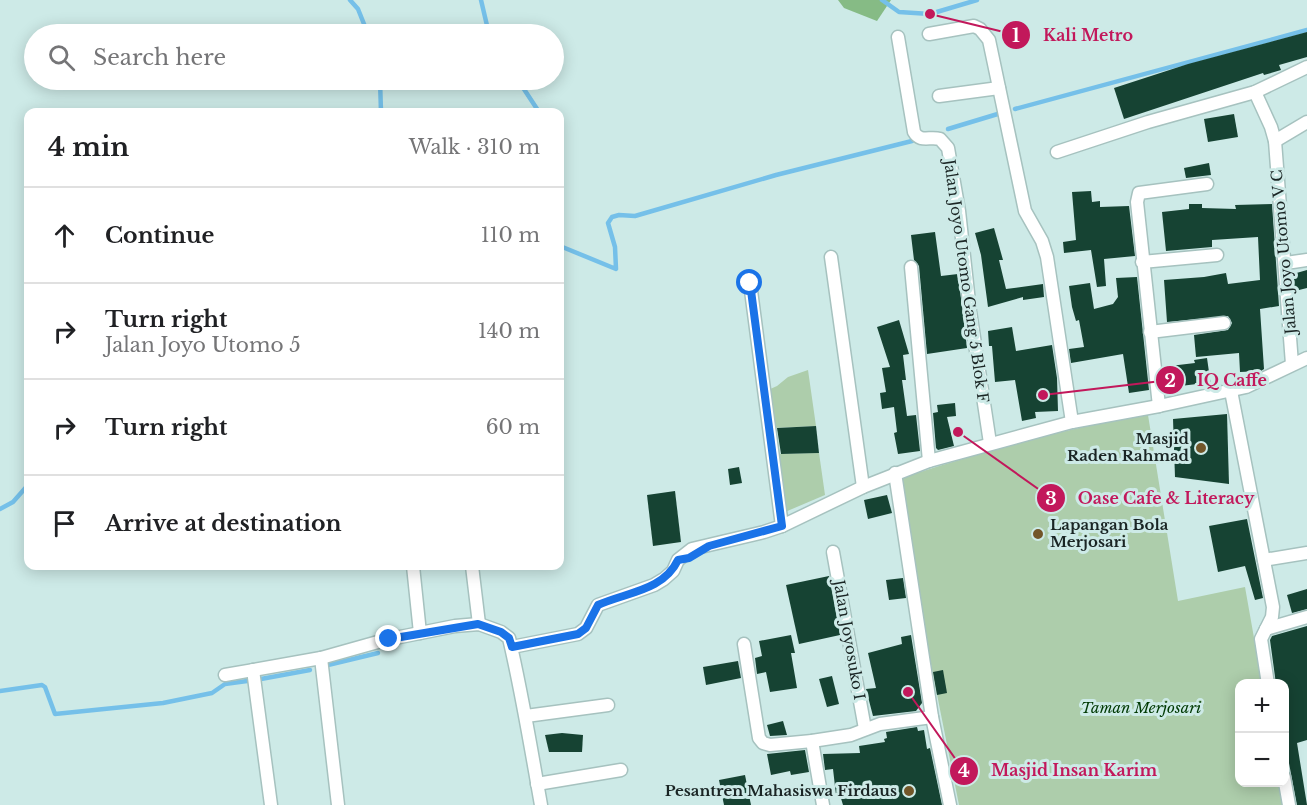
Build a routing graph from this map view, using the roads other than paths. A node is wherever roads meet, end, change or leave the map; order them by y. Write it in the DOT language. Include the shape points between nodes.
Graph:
graph roads {
  1 [pos="929,34"];
  2 [pos="898,37"];
  3 [pos="1307,67"];
  4 [pos="999,88"];
  5 [pos="1255,92"];
  6 [pos="939,96"];
  7 [pos="1307,122"];
  8 [pos="1275,141"];
  9 [pos="1056,152"];
  10 [pos="1207,184"];
  11 [pos="1217,255"];
  12 [pos="831,257"];
  13 [pos="1307,260"];
  14 [pos="1142,262"];
  15 [pos="1286,264"];
  16 [pos="911,267"];
  17 [pos="750,283"];
  18 [pos="1224,323"];
  19 [pos="1150,332"];
  20 [pos="1307,358"];
  21 [pos="1292,364"];
  22 [pos="1232,391"];
  23 [pos="1159,406"];
  24 [pos="1071,422"];
  25 [pos="990,443"];
  26 [pos="929,461"];
  27 [pos="896,479"];
  28 [pos="863,487"];
  29 [pos="782,526"];
  30 [pos="833,552"];
  31 [pos="1307,553"];
  32 [pos="1264,560"];
  33 [pos="413,570"];
  34 [pos="472,570"];
  35 [pos="1307,617"];
  36 [pos="478,624"];
  37 [pos="1266,629"];
  38 [pos="420,633"];
  39 [pos="744,644"];
  40 [pos="512,647"];
  41 [pos="321,658"];
  42 [pos="253,670"];
  43 [pos="225,675"];
  44 [pos="1267,679"];
  45 [pos="608,705"];
  46 [pos="526,716"];
  47 [pos="932,717"];
  48 [pos="865,729"];
  49 [pos="812,741"];
  50 [pos="621,770"];
  51 [pos="537,784"];
  52 [pos="1286,787"];
  53 [pos="271,805"];
  54 [pos="338,805"];
  55 [pos="541,805"];
  56 [pos="823,805"];
  57 [pos="950,805"];
  58 [pos="1289,805"];
  1 -- 4 [label="street" via="974,26 981,29 989,40"];
  2 -- 25 [label="street, Jalan Joyo Utomo Gang 5 Blok F" via="914,132 923,139 940,139 948,148"];
  3 -- 5 [label="street"];
  4 -- 6 [label="street"];
  4 -- 24 [label="street" via="1025,211 1047,257"];
  5 -- 8 [label="street, Jalan Joyo Utomo V C"];
  5 -- 9 [label="street"];
  7 -- 8 [label="street"];
  8 -- 15 [label="street, Jalan Joyo Utomo V C"];
  10 -- 14 [label="street" via="1139,193"];
  11 -- 14 [label="street"];
  12 -- 28 [label="street"];
  13 -- 15 [label="street"];
  14 -- 19 [label="street"];
  15 -- 21 [label="street, Jalan Joyo Utomo V C"];
  16 -- 26 [label="street"];
  17 -- 29 [label="street"];
  18 -- 19 [label="street"];
  19 -- 23 [label="street"];
  20 -- 21 [label="street"];
  21 -- 22 [label="street"];
  22 -- 23 [label="street"];
  22 -- 32 [label="street"];
  23 -- 24 [label="street"];
  24 -- 25 [label="street"];
  25 -- 26 [label="street"];
  26 -- 27 [label="street"];
  27 -- 28 [label="street"];
  27 -- 47 [label="street"];
  28 -- 29 [label="street"];
  29 -- 40 [label="street" via="692,549 654,585 598,605 586,628 578,634"];
  30 -- 48 [label="street, Jalan Joyosuko I"];
  31 -- 32 [label="street"];
  32 -- 37 [label="street" via="1273,607"];
  33 -- 38 [label="street"];
  34 -- 36 [label="street"];
  35 -- 37 [label="street"];
  36 -- 38 [label="street"];
  36 -- 40 [label="street" via="501,632"];
  37 -- 44 [label="street" via="1262,639"];
  38 -- 41 [label="street"];
  39 -- 49 [label="street" via="759,738 770,745"];
  40 -- 46 [label="street"];
  41 -- 42 [label="street"];
  41 -- 54 [label="street"];
  42 -- 43 [label="street"];
  42 -- 53 [label="street"];
  45 -- 46 [label="street"];
  46 -- 51 [label="street"];
  47 -- 48 [label="street"];
  47 -- 57 [label="street"];
  48 -- 49 [label="street"];
  49 -- 56 [label="street"];
  50 -- 51 [label="street"];
  51 -- 55 [label="street"];
  52 -- 58 [label="street"];
}
